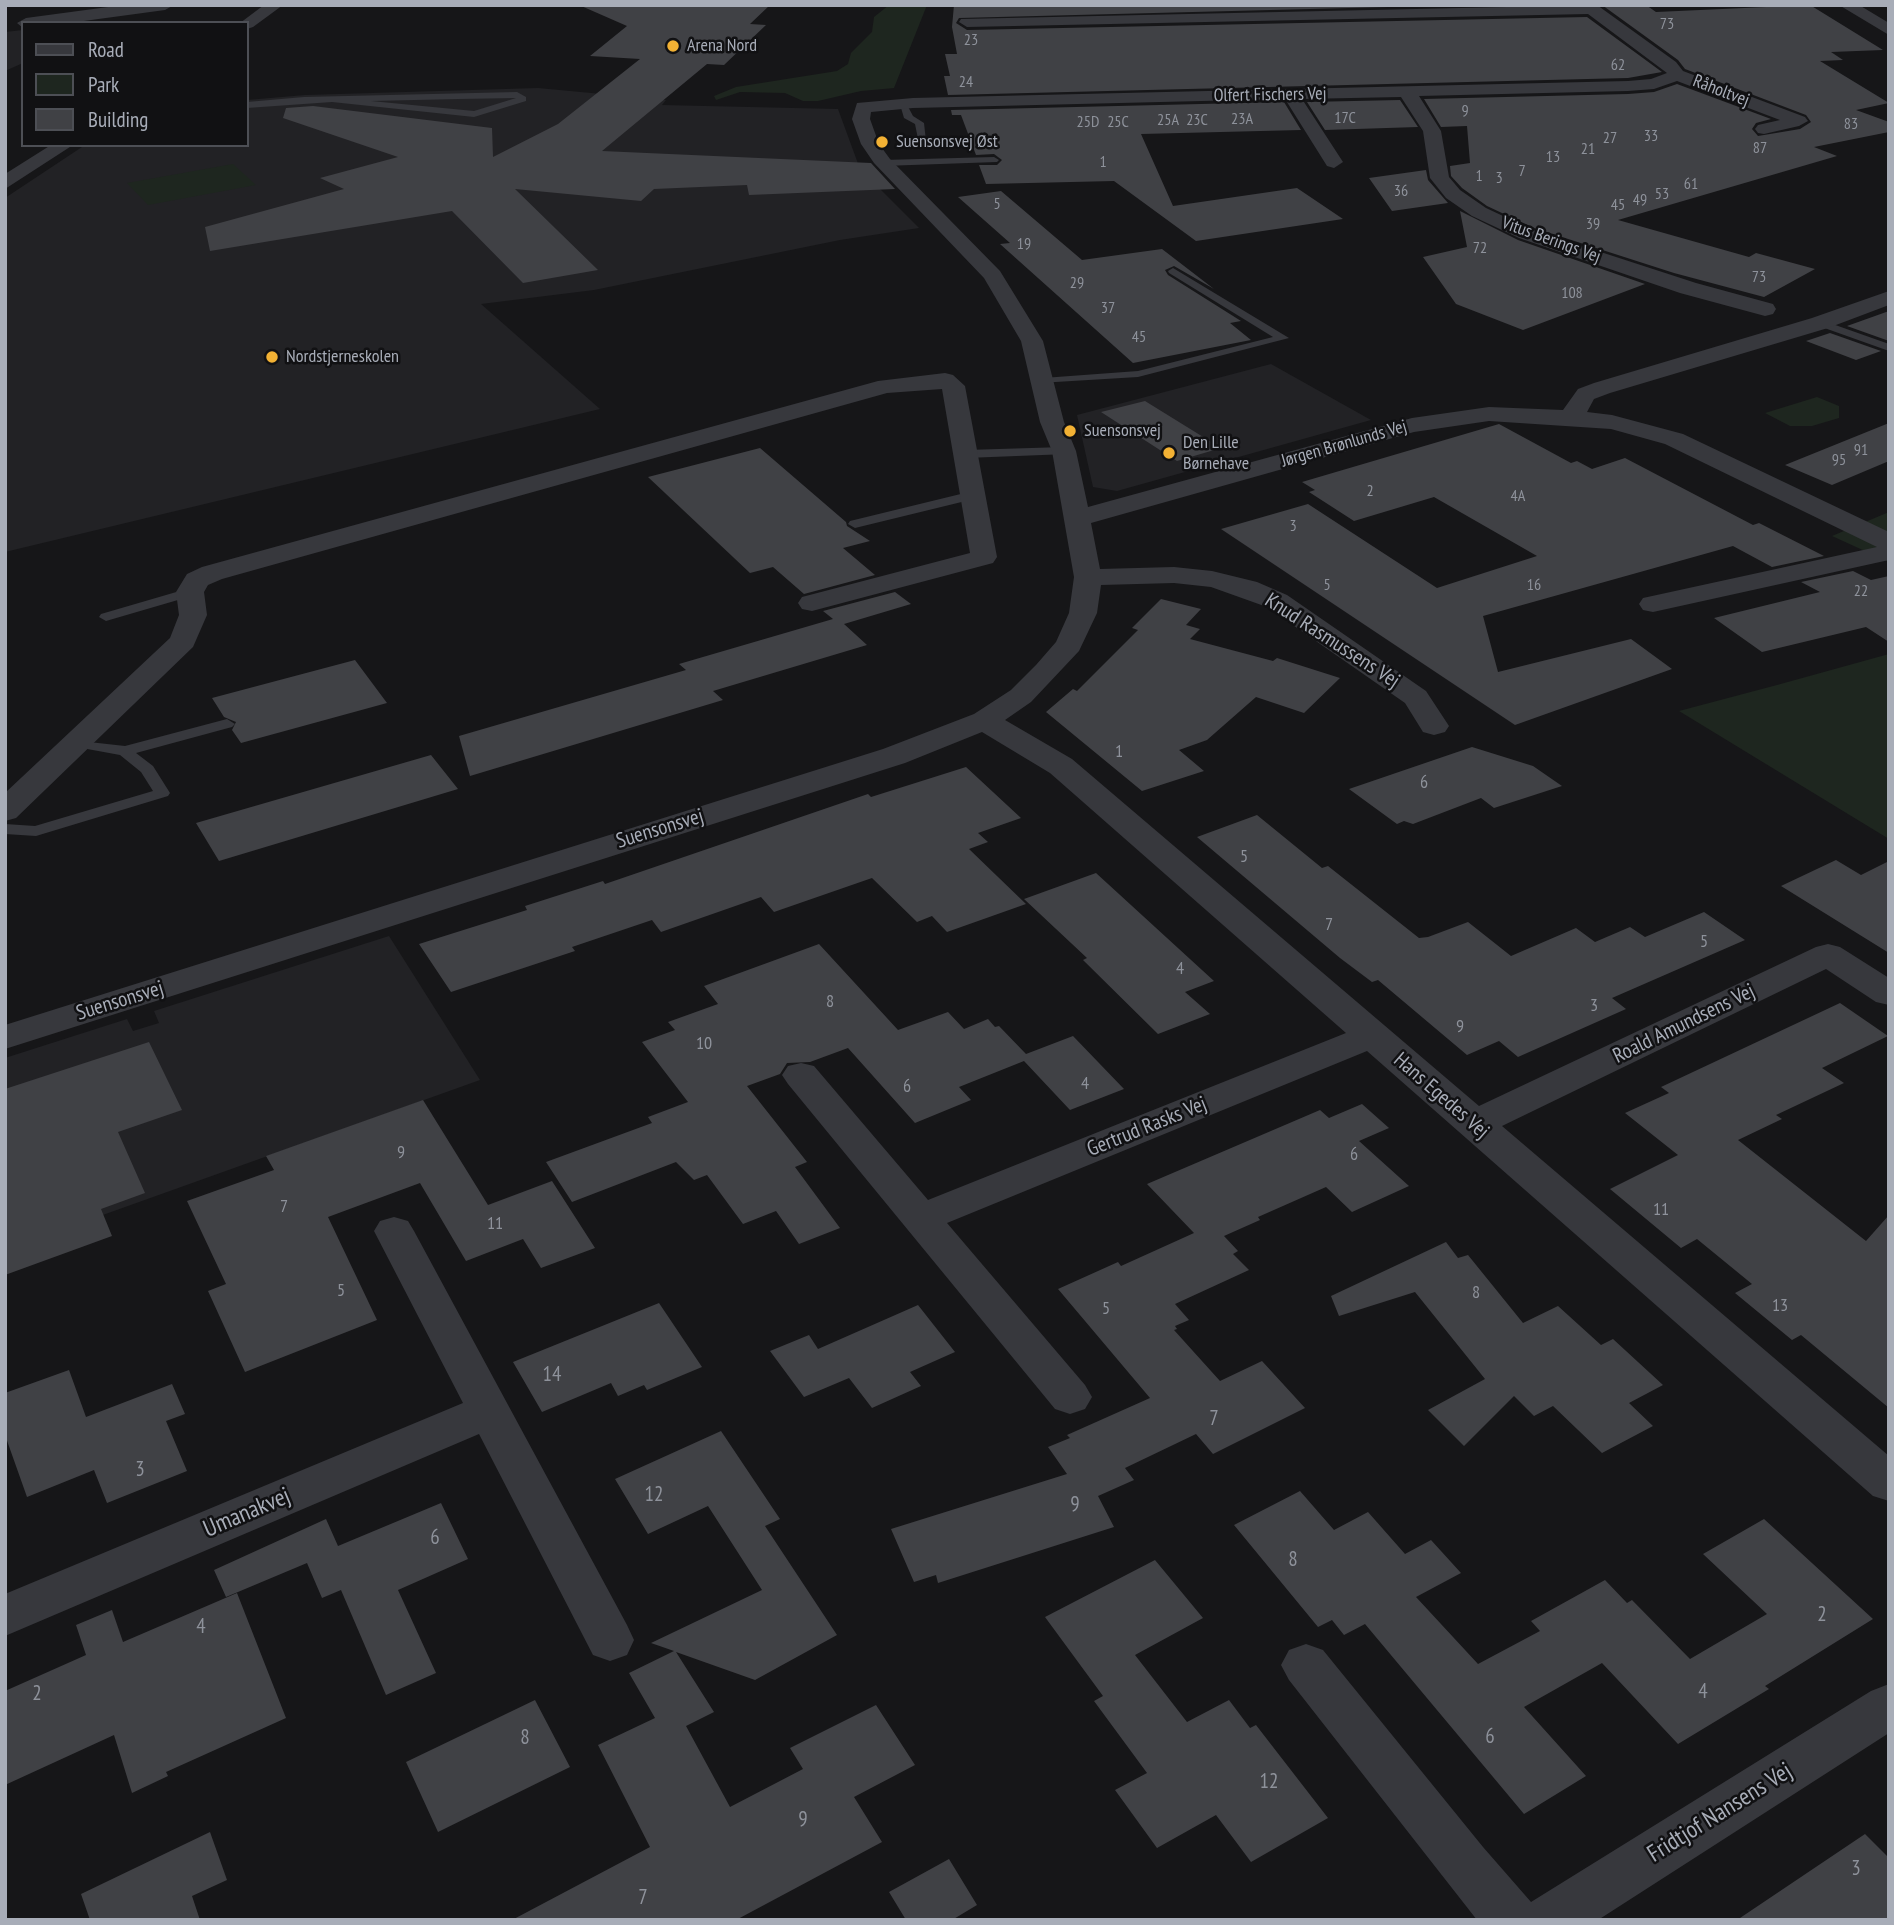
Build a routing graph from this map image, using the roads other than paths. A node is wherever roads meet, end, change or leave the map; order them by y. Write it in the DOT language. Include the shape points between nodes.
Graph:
graph roads {
  1 [pos="165,5"];
  2 [pos="275,5"];
  3 [pos="1847,5"];
  4 [pos="1588,7"];
  5 [pos="40,21"];
  6 [pos="968,22"];
  7 [pos="248,23"];
  8 [pos="1889,30"];
  9 [pos="1677,75"];
  10 [pos="1407,92"];
  11 [pos="1290,94"];
  12 [pos="335,100"];
  13 [pos="902,103"];
  14 [pos="248,105"];
  15 [pos="863,107"];
  16 [pos="1764,129"];
  17 [pos="923,139"];
  18 [pos="61,147"];
  19 [pos="994,160"];
  20 [pos="1334,162"];
  21 [pos="883,163"];
  22 [pos="5,183"];
  23 [pos="1174,271"];
  24 [pos="1889,297"];
  25 [pos="1765,309"];
  26 [pos="1821,323"];
  27 [pos="1889,348"];
  28 [pos="1042,381"];
  29 [pos="1574,416"];
  30 [pos="1064,451"];
  31 [pos="966,454"];
  32 [pos="973,495"];
  33 [pos="1078,518"];
  34 [pos="855,524"];
  35 [pos="1889,542"];
  36 [pos="1889,552"];
  37 [pos="1088,577"];
  38 [pos="190,592"];
  39 [pos="812,603"];
  40 [pos="1653,604"];
  41 [pos="106,617"];
  42 [pos="985,720"];
  43 [pos="227,724"];
  44 [pos="1434,726"];
  45 [pos="76,743"];
  46 [pos="125,751"];
  47 [pos="15,792"];
  48 [pos="5,811"];
  49 [pos="5,829"];
  50 [pos="1889,995"];
  51 [pos="1372,1036"];
  52 [pos="5,1037"];
  53 [pos="801,1075"];
  54 [pos="1474,1124"];
  55 [pos="921,1218"];
  56 [pos="394,1231"];
  57 [pos="1070,1397"];
  58 [pos="488,1411"];
  59 [pos="1889,1483"];
  60 [pos="5,1616"];
  61 [pos="610,1640"];
  62 [pos="1306,1665"];
  63 [pos="1889,1706"];
  64 [pos="1512,1920"];
  65 [pos="1550,1920"];
  1 -- 5 [label="street"];
  2 -- 7 [label="street"];
  3 -- 8 [label="street"];
  4 -- 6 [label="street"];
  4 -- 9 [label="street, Råholtvej"];
  9 -- 10 [label="street, Olfert Fischers Vej" via="1654,84 1628,86"];
  9 -- 16 [label="street, Råholtvej" via="1799,121"];
  10 -- 11 [label="street, Olfert Fischers Vej"];
  10 -- 25 [label="street, Vitus Berings Vej" via="1432,131 1440,178 1472,208 1526,234"];
  11 -- 13 [label="street, Olfert Fischers Vej"];
  11 -- 20 [label="street"];
  12 -- 12 [label="lane" via="474,114 523,99 517,95"];
  12 -- 14 [label="lane"];
  13 -- 15 [label="street, Olfert Fischers Vej"];
  13 -- 17 [label="lane" via="909,118 919,123"];
  15 -- 21 [label="street, Suensonsvej" via="861,119"];
  18 -- 22 [label="street"];
  19 -- 21 [label="lane"];
  21 -- 28 [label="street, Suensonsvej" via="993,275 1032,341"];
  23 -- 28 [label="lane" via="1283,338 1138,374"];
  24 -- 26 [label="street"];
  26 -- 27 [label="lane"];
  26 -- 29 [label="street" via="1586,394"];
  28 -- 30 [label="street, Suensonsvej"];
  29 -- 33 [label="street, Jørgen Brønlunds Vej" via="1489,414 1412,425"];
  29 -- 35 [label="street, Jørgen Brønlunds Vej" via="1674,439"];
  30 -- 31 [label="lane"];
  30 -- 33 [label="street, Suensonsvej"];
  31 -- 32 [label="street"];
  31 -- 38 [label="street" via="953,386 945,380 886,386 212,573 197,580"];
  32 -- 34 [label="lane"];
  32 -- 39 [label="street" via="984,557"];
  33 -- 37 [label="street, Suensonsvej"];
  36 -- 40 [label="street"];
  37 -- 42 [label="street, Suensonsvej" via="1083,613 1069,645 1021,696"];
  37 -- 44 [label="street, Knud Rasmussens Vej" via="1174,575 1247,588 1277,601 1416,697"];
  38 -- 41 [label="lane"];
  38 -- 45 [label="street" via="192,615 183,641"];
  42 -- 51 [label="street, Hans Egedes Vej" via="1061,766"];
  42 -- 52 [label="street, Suensonsvej" via="894,756"];
  43 -- 46 [label="lane"];
  45 -- 46 [label="lane"];
  45 -- 47 [label="street"];
  46 -- 49 [label="lane" via="147,769 162,793 36,831"];
  47 -- 48 [label="street"];
  50 -- 54 [label="street, Roald Amundsens Vej" via="1828,955"];
  51 -- 54 [label="street, Hans Egedes Vej"];
  51 -- 55 [label="street, Gertrud Rasks Vej"];
  53 -- 55 [label="street"];
  54 -- 59 [label="street, Hans Egedes Vej"];
  55 -- 57 [label="street"];
  56 -- 58 [label="street"];
  58 -- 60 [label="street, Umanakvej"];
  58 -- 61 [label="street"];
  62 -- 64 [label="street"];
  63 -- 65 [label="street, Fridtjof Nansens Vej"];
}
